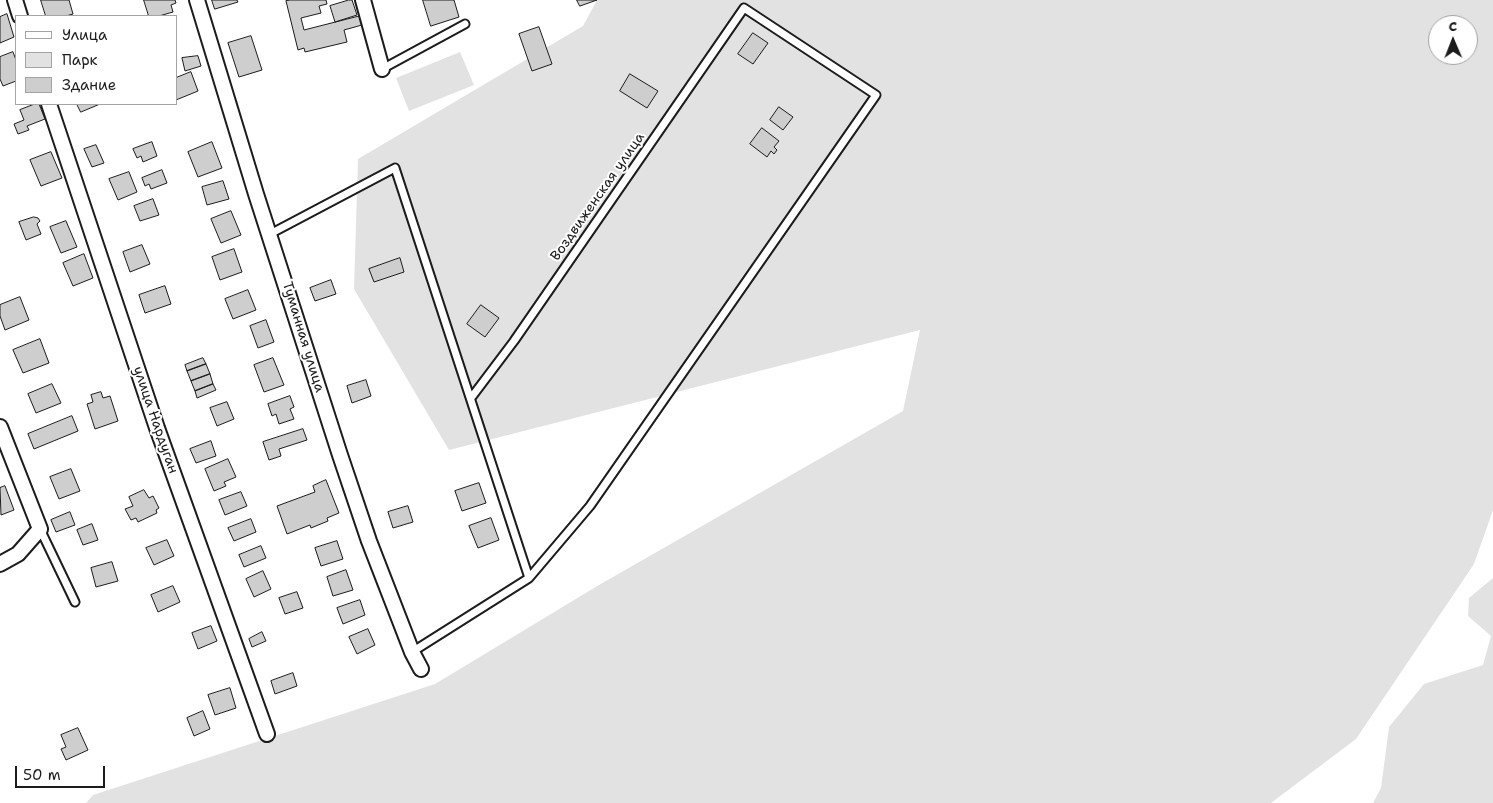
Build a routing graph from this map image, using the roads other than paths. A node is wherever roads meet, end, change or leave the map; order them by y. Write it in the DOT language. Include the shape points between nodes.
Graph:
graph roads {
  1 [pos="15,0"];
  2 [pos="197,0"];
  3 [pos="364,0"];
  4 [pos="20,15"];
  5 [pos="465,24"];
  6 [pos="382,69"];
  7 [pos="49,105"];
  8 [pos="270,234"];
  9 [pos="471,398"];
  10 [pos="0,427"];
  11 [pos="40,529"];
  12 [pos="0,564"];
  13 [pos="529,578"];
  14 [pos="74,602"];
  15 [pos="412,652"];
  16 [pos="422,669"];
  17 [pos="267,734"];
  1 -- 4 [label="street"];
  2 -- 8 [label="street, Туманная улица"];
  3 -- 6 [label="street"];
  5 -- 6 [label="lane"];
  7 -- 17 [label="street, улица Нардуган" via="157,428"];
  8 -- 9 [label="lane" via="395,168"];
  8 -- 15 [label="street, Туманная улица" via="363,524"];
  9 -- 13 [label="lane"];
  9 -- 13 [label="lane, Воздвиженская улица" via="514,341 744,8 876,96 590,506"];
  10 -- 11 [label="street"];
  11 -- 12 [label="street" via="18,554"];
  11 -- 14 [label="lane"];
  13 -- 15 [label="lane"];
  15 -- 16 [label="street, Туманная улица"];
}
